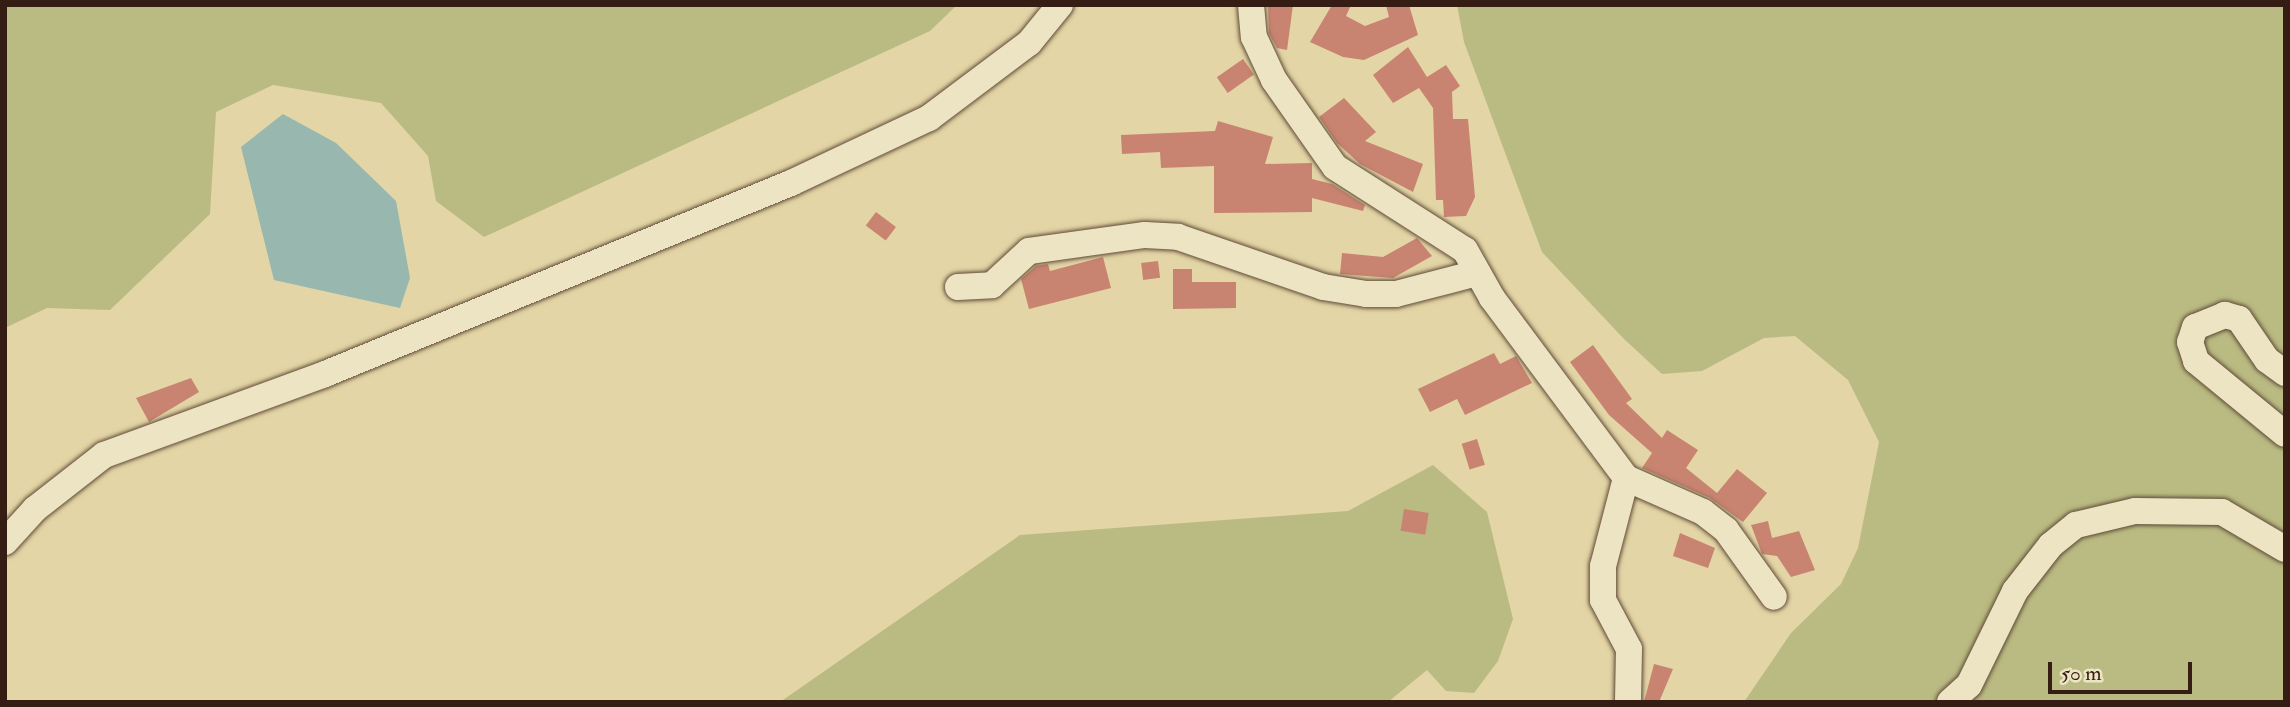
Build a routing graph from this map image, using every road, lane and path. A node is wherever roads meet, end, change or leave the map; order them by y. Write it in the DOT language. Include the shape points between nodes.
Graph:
graph roads {
  1 [pos="1060,5"];
  2 [pos="1251,5"];
  3 [pos="1477,273"];
  4 [pos="958,288"];
  5 [pos="2285,373"];
  6 [pos="2285,434"];
  7 [pos="1626,478"];
  8 [pos="5,542"];
  9 [pos="2285,549"];
  10 [pos="1774,597"];
  11 [pos="1628,702"];
  12 [pos="1950,702"];
  1 -- 8 [label="street" via="1029,43 929,118 791,183 324,374 104,455 35,509"];
  2 -- 3 [label="street" via="1254,37 1274,80 1335,167 1465,250"];
  3 -- 4 [label="street" via="1396,294 1366,294 1323,287 1178,237 1145,235 1029,251 992,285"];
  3 -- 7 [label="street"];
  5 -- 6 [label="street" via="2267,360 2239,319 2224,315 2195,327 2190,342 2196,361"];
  7 -- 10 [label="street" via="1703,512 1726,530"];
  7 -- 11 [label="street" via="1603,566 1603,600 1629,649"];
  9 -- 12 [label="street" via="2222,512 2135,511 2076,524 2051,545 2015,591 1969,685"];
}
